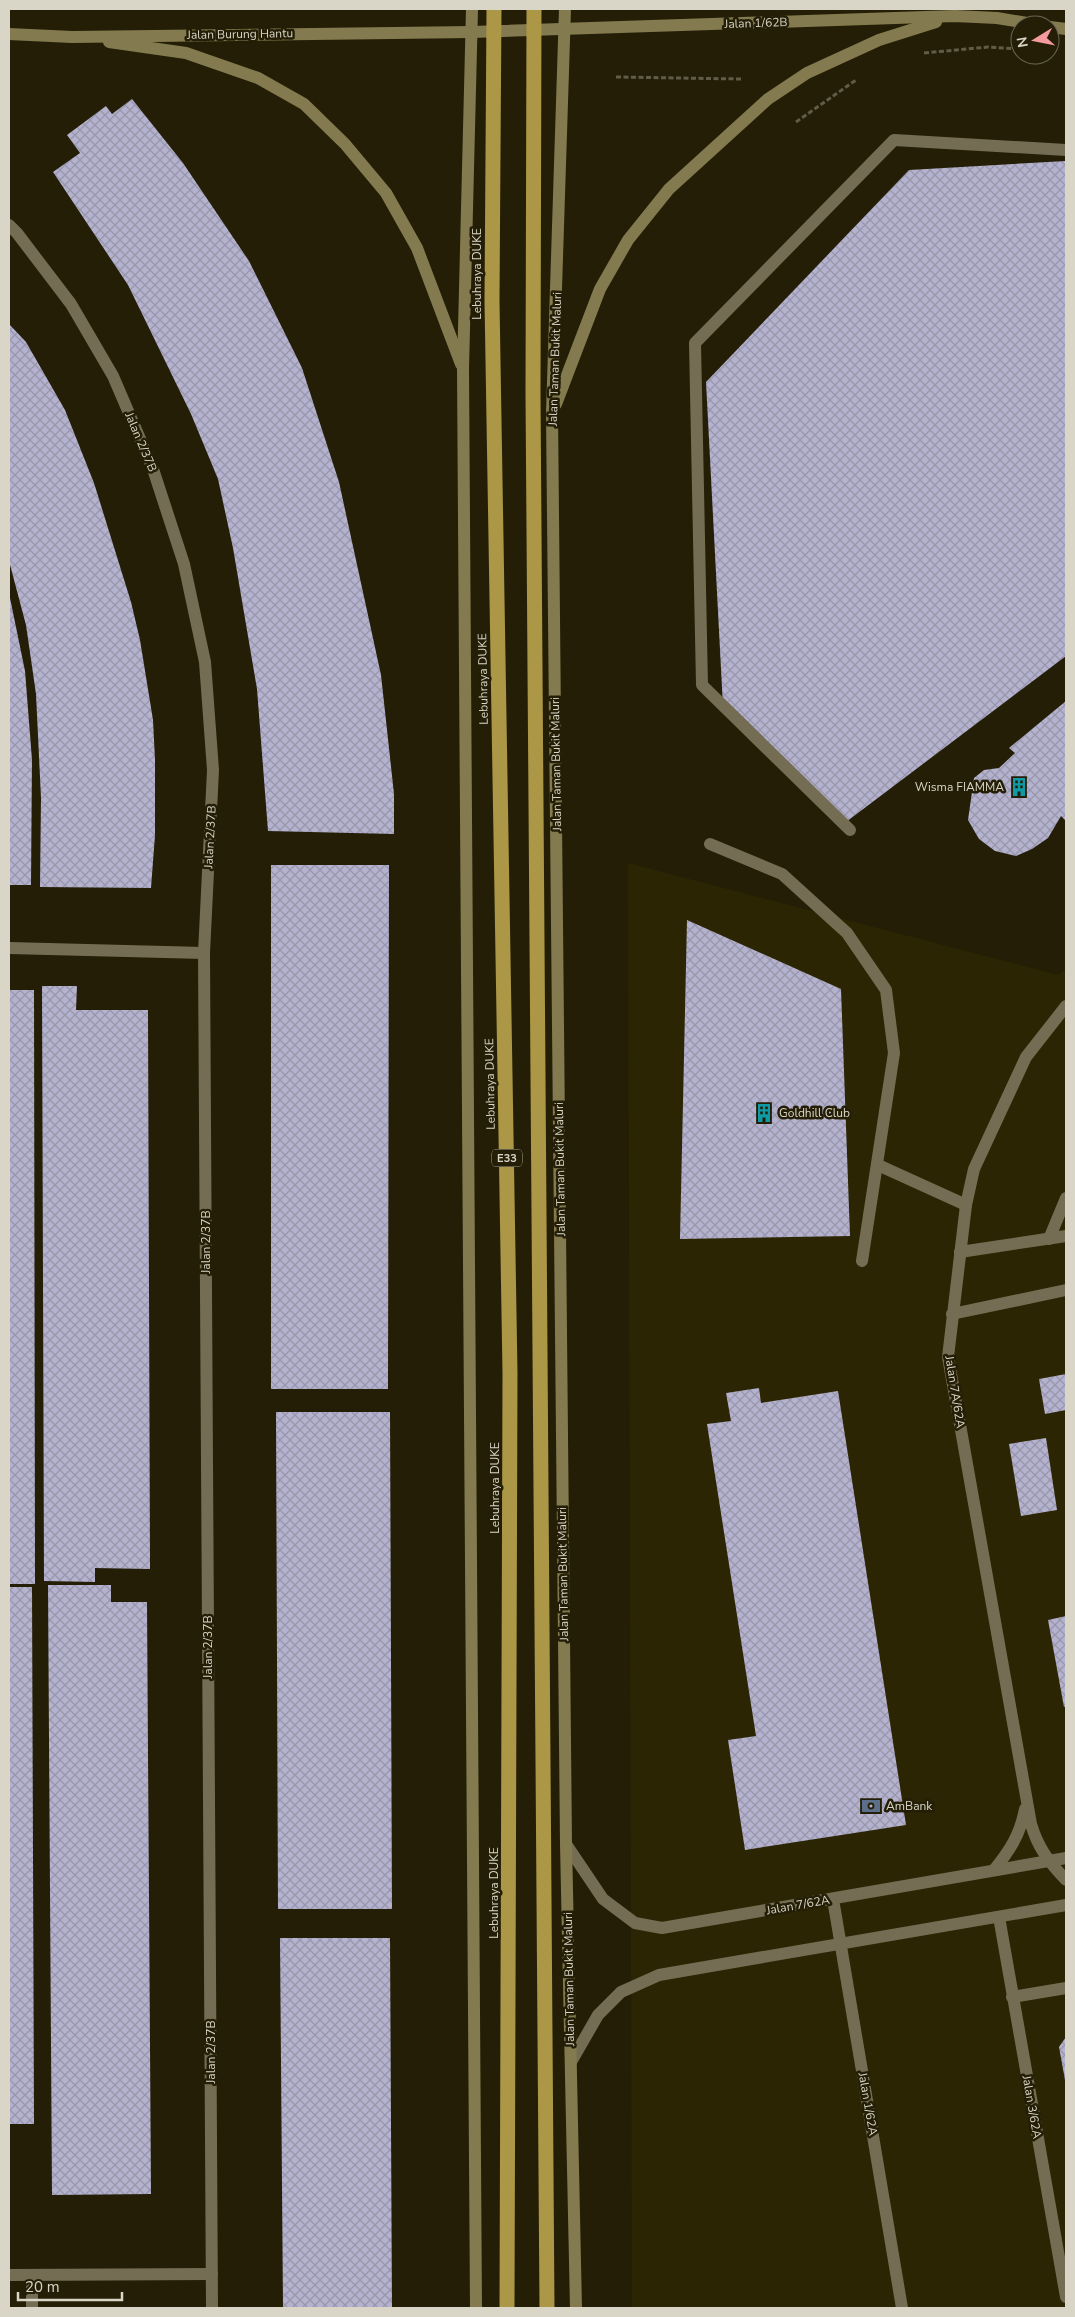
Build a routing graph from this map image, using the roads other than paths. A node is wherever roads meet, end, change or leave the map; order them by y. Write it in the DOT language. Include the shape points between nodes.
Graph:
graph roads {
  1 [pos="472,9"];
  2 [pos="494,9"];
  3 [pos="534,9"];
  4 [pos="565,9"];
  5 [pos="955,16"];
  6 [pos="1010,20"];
  7 [pos="565,30"];
  8 [pos="472,32"];
  9 [pos="9,34"];
  10 [pos="72,37"];
  11 [pos="1066,150"];
  12 [pos="9,225"];
  13 [pos="463,369"];
  14 [pos="552,413"];
  15 [pos="850,830"];
  16 [pos="710,844"];
  17 [pos="9,948"];
  18 [pos="204,953"];
  19 [pos="1066,1006"];
  20 [pos="878,1165"];
  21 [pos="1066,1198"];
  22 [pos="966,1205"];
  23 [pos="1066,1236"];
  24 [pos="1049,1239"];
  25 [pos="960,1252"];
  26 [pos="862,1261"];
  27 [pos="1066,1290"];
  28 [pos="952,1314"];
  29 [pos="1027,1799"];
  30 [pos="566,1844"];
  31 [pos="1066,1858"];
  32 [pos="1048,1861"];
  33 [pos="994,1870"];
  34 [pos="1066,1880"];
  35 [pos="833,1899"];
  36 [pos="1066,1905"];
  37 [pos="999,1917"];
  38 [pos="841,1944"];
  39 [pos="1066,1988"];
  40 [pos="1012,1997"];
  41 [pos="571,2062"];
  42 [pos="212,2274"];
  43 [pos="9,2275"];
  44 [pos="32,2275"];
  45 [pos="1066,2297"];
  46 [pos="32,2308"];
  47 [pos="212,2308"];
  48 [pos="476,2308"];
  49 [pos="507,2308"];
  50 [pos="547,2308"];
  51 [pos="576,2308"];
  52 [pos="902,2308"];
  1 -- 8 [label="main road"];
  2 -- 49 [label="highway, Lebuhraya DUKE / E33" via="492,301 510,1373"];
  3 -- 50 [label="highway, E33" via="533,404"];
  4 -- 7 [label="main road, Jalan Taman Bukit Maluri"];
  5 -- 6 [label="main road, Jalan 1/62B"];
  5 -- 7 [label="main road, Jalan 1/62B"];
  5 -- 14 [label="main road" via="879,40 807,73 768,99 668,189 628,240 600,289"];
  7 -- 8 [label="main road, Jalan 1/62B"];
  7 -- 14 [label="main road, Jalan Taman Bukit Maluri"];
  8 -- 10 [label="main road, Jalan Burung Hantu"];
  8 -- 13 [label="main road"];
  9 -- 10 [label="main road, Jalan Burung Hantu"];
  10 -- 13 [label="main road" via="186,53 258,78 304,104 345,144 386,193 417,248"];
  11 -- 15 [label="street" via="894,140 695,344 702,685"];
  12 -- 18 [label="street, Jalan 2/37B" via="71,304 113,376 153,469 184,564 205,662 213,770"];
  13 -- 48 [label="main road"];
  14 -- 30 [label="main road, Jalan Taman Bukit Maluri"];
  16 -- 20 [label="street" via="782,874 846,933 886,990 894,1053"];
  17 -- 18 [label="street"];
  18 -- 42 [label="street, Jalan 2/37B"];
  19 -- 22 [label="street, Jalan 7A/62A" via="1026,1057 974,1169"];
  20 -- 22 [label="street"];
  20 -- 26 [label="street"];
  21 -- 24 [label="street"];
  22 -- 25 [label="street, Jalan 7A/62A"];
  23 -- 24 [label="street"];
  24 -- 25 [label="street"];
  25 -- 28 [label="street, Jalan 7A/62A"];
  27 -- 28 [label="street"];
  28 -- 29 [label="street, Jalan 7A/62A" via="948,1357"];
  29 -- 32 [label="street, Jalan 7A/62A" via="1036,1843"];
  29 -- 33 [label="street, Jalan 7A/62A" via="1022,1828 1010,1851"];
  30 -- 35 [label="street, Jalan 7/62A" via="603,1899 635,1923 662,1928"];
  30 -- 41 [label="main road, Jalan Taman Bukit Maluri"];
  31 -- 32 [label="street, Jalan 7/62A"];
  32 -- 33 [label="street, Jalan 7/62A"];
  32 -- 34 [label="street, Jalan 7A/62A"];
  33 -- 35 [label="street, Jalan 7/62A"];
  35 -- 38 [label="street, Jalan 1/62A"];
  36 -- 37 [label="street"];
  37 -- 38 [label="street"];
  37 -- 40 [label="street, Jalan 3/62A"];
  38 -- 41 [label="street" via="659,1975 621,1992 598,2015"];
  38 -- 52 [label="street, Jalan 1/62A"];
  39 -- 40 [label="street"];
  40 -- 45 [label="street, Jalan 3/62A"];
  41 -- 51 [label="main road, Jalan Taman Bukit Maluri"];
  42 -- 44 [label="street"];
  42 -- 47 [label="street, Jalan 2/37B"];
  43 -- 44 [label="street"];
  44 -- 46 [label="street"];
}
